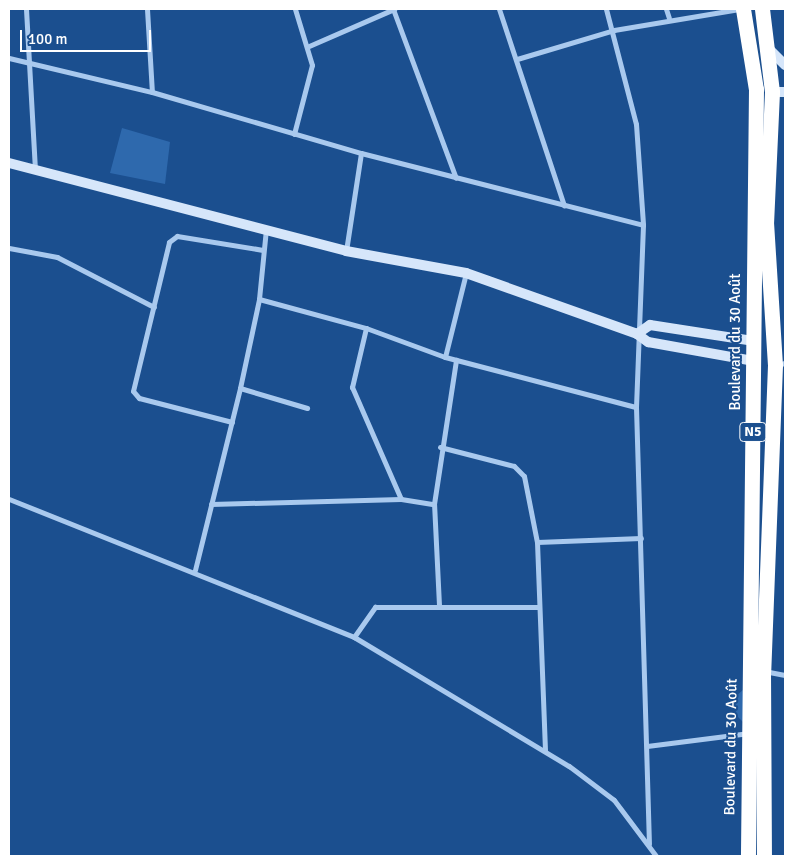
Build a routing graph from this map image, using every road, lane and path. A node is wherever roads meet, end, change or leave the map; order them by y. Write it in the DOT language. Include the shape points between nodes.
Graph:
graph roads {
  1 [pos="26,9"];
  2 [pos="146,9"];
  3 [pos="295,9"];
  4 [pos="393,9"];
  5 [pos="499,9"];
  6 [pos="606,9"];
  7 [pos="666,9"];
  8 [pos="741,9"];
  9 [pos="762,9"];
  10 [pos="669,18"];
  11 [pos="614,30"];
  12 [pos="310,46"];
  13 [pos="750,47"];
  14 [pos="769,49"];
  15 [pos="9,58"];
  16 [pos="517,59"];
  17 [pos="29,64"];
  18 [pos="785,65"];
  19 [pos="756,89"];
  20 [pos="152,92"];
  21 [pos="778,92"];
  22 [pos="294,134"];
  23 [pos="361,153"];
  24 [pos="9,163"];
  25 [pos="35,168"];
  26 [pos="456,178"];
  27 [pos="564,206"];
  28 [pos="643,225"];
  29 [pos="266,229"];
  30 [pos="9,248"];
  31 [pos="263,250"];
  32 [pos="346,250"];
  33 [pos="466,273"];
  34 [pos="259,299"];
  35 [pos="154,307"];
  36 [pos="366,328"];
  37 [pos="637,334"];
  38 [pos="753,341"];
  39 [pos="774,344"];
  40 [pos="446,357"];
  41 [pos="456,360"];
  42 [pos="754,361"];
  43 [pos="780,364"];
  44 [pos="240,388"];
  45 [pos="636,407"];
  46 [pos="307,408"];
  47 [pos="232,422"];
  48 [pos="440,446"];
  49 [pos="9,499"];
  50 [pos="401,499"];
  51 [pos="211,504"];
  52 [pos="434,504"];
  53 [pos="641,538"];
  54 [pos="537,542"];
  55 [pos="195,570"];
  56 [pos="439,605"];
  57 [pos="538,607"];
  58 [pos="354,637"];
  59 [pos="764,671"];
  60 [pos="785,675"];
  61 [pos="756,733"];
  62 [pos="647,746"];
  63 [pos="545,750"];
  64 [pos="649,844"];
  65 [pos="656,856"];
  66 [pos="748,856"];
  67 [pos="764,856"];
  1 -- 17 [label="street"];
  2 -- 20 [label="street"];
  3 -- 12 [label="street"];
  4 -- 12 [label="street"];
  4 -- 26 [label="street"];
  5 -- 16 [label="street"];
  6 -- 11 [label="street"];
  7 -- 10 [label="street"];
  8 -- 10 [label="street"];
  8 -- 13 [label="highway, Boulevard du 30 Août / N5"];
  9 -- 14 [label="highway, Boulevard du 30 Août / N5"];
  10 -- 11 [label="street"];
  11 -- 16 [label="street"];
  11 -- 28 [label="street" via="636,124"];
  12 -- 22 [label="street" via="312,64"];
  13 -- 14 [label="highway"];
  13 -- 19 [label="highway, Boulevard du 30 Août / N5"];
  14 -- 18 [label="street"];
  14 -- 21 [label="highway, Boulevard du 30 Août / N5"];
  15 -- 17 [label="street"];
  16 -- 27 [label="street"];
  17 -- 20 [label="street"];
  17 -- 25 [label="street"];
  19 -- 21 [label="highway"];
  19 -- 38 [label="highway, Boulevard du 30 Août / N5"];
  20 -- 22 [label="street"];
  21 -- 39 [label="highway, Boulevard du 30 Août / N5" via="766,222"];
  22 -- 23 [label="street"];
  23 -- 26 [label="street"];
  23 -- 32 [label="street"];
  24 -- 25 [label="street"];
  25 -- 29 [label="street"];
  26 -- 27 [label="street"];
  27 -- 28 [label="street"];
  28 -- 37 [label="street"];
  29 -- 31 [label="street"];
  29 -- 32 [label="street"];
  30 -- 35 [label="street" via="57,257"];
  31 -- 34 [label="street"];
  31 -- 35 [label="street" via="176,236 169,242"];
  32 -- 33 [label="street"];
  33 -- 37 [label="street"];
  33 -- 40 [label="street"];
  34 -- 36 [label="street"];
  34 -- 44 [label="street"];
  35 -- 47 [label="street" via="136,395"];
  36 -- 40 [label="street"];
  36 -- 50 [label="street" via="350,383"];
  37 -- 38 [label="street" via="650,325"];
  37 -- 42 [label="street" via="648,342"];
  37 -- 45 [label="street"];
  38 -- 39 [label="highway"];
  38 -- 42 [label="highway, Boulevard du 30 Août / N5"];
  39 -- 43 [label="highway, Boulevard du 30 Août / N5"];
  40 -- 41 [label="street"];
  41 -- 45 [label="street"];
  41 -- 48 [label="street"];
  42 -- 43 [label="highway"];
  42 -- 61 [label="highway, Boulevard du 30 Août / N5"];
  43 -- 59 [label="highway, Boulevard du 30 Août / N5"];
  44 -- 46 [label="street"];
  44 -- 47 [label="street"];
  45 -- 53 [label="street"];
  47 -- 51 [label="street"];
  48 -- 52 [label="street"];
  48 -- 54 [label="street" via="520,470 532,505"];
  49 -- 55 [label="street"];
  50 -- 51 [label="street"];
  50 -- 52 [label="street"];
  51 -- 55 [label="street"];
  52 -- 56 [label="street"];
  53 -- 54 [label="street"];
  53 -- 62 [label="street"];
  54 -- 57 [label="street"];
  55 -- 58 [label="street"];
  56 -- 57 [label="street"];
  56 -- 58 [label="street" via="375,607"];
  57 -- 63 [label="street"];
  58 -- 63 [label="street"];
  59 -- 60 [label="street"];
  59 -- 61 [label="highway, Boulevard du 30 Août / N5"];
  61 -- 62 [label="street"];
  61 -- 66 [label="highway, Boulevard du 30 Août / N5"];
  61 -- 67 [label="highway, Boulevard du 30 Août / N5"];
  62 -- 64 [label="street"];
  63 -- 64 [label="street" via="614,800"];
  64 -- 65 [label="street"];
}
